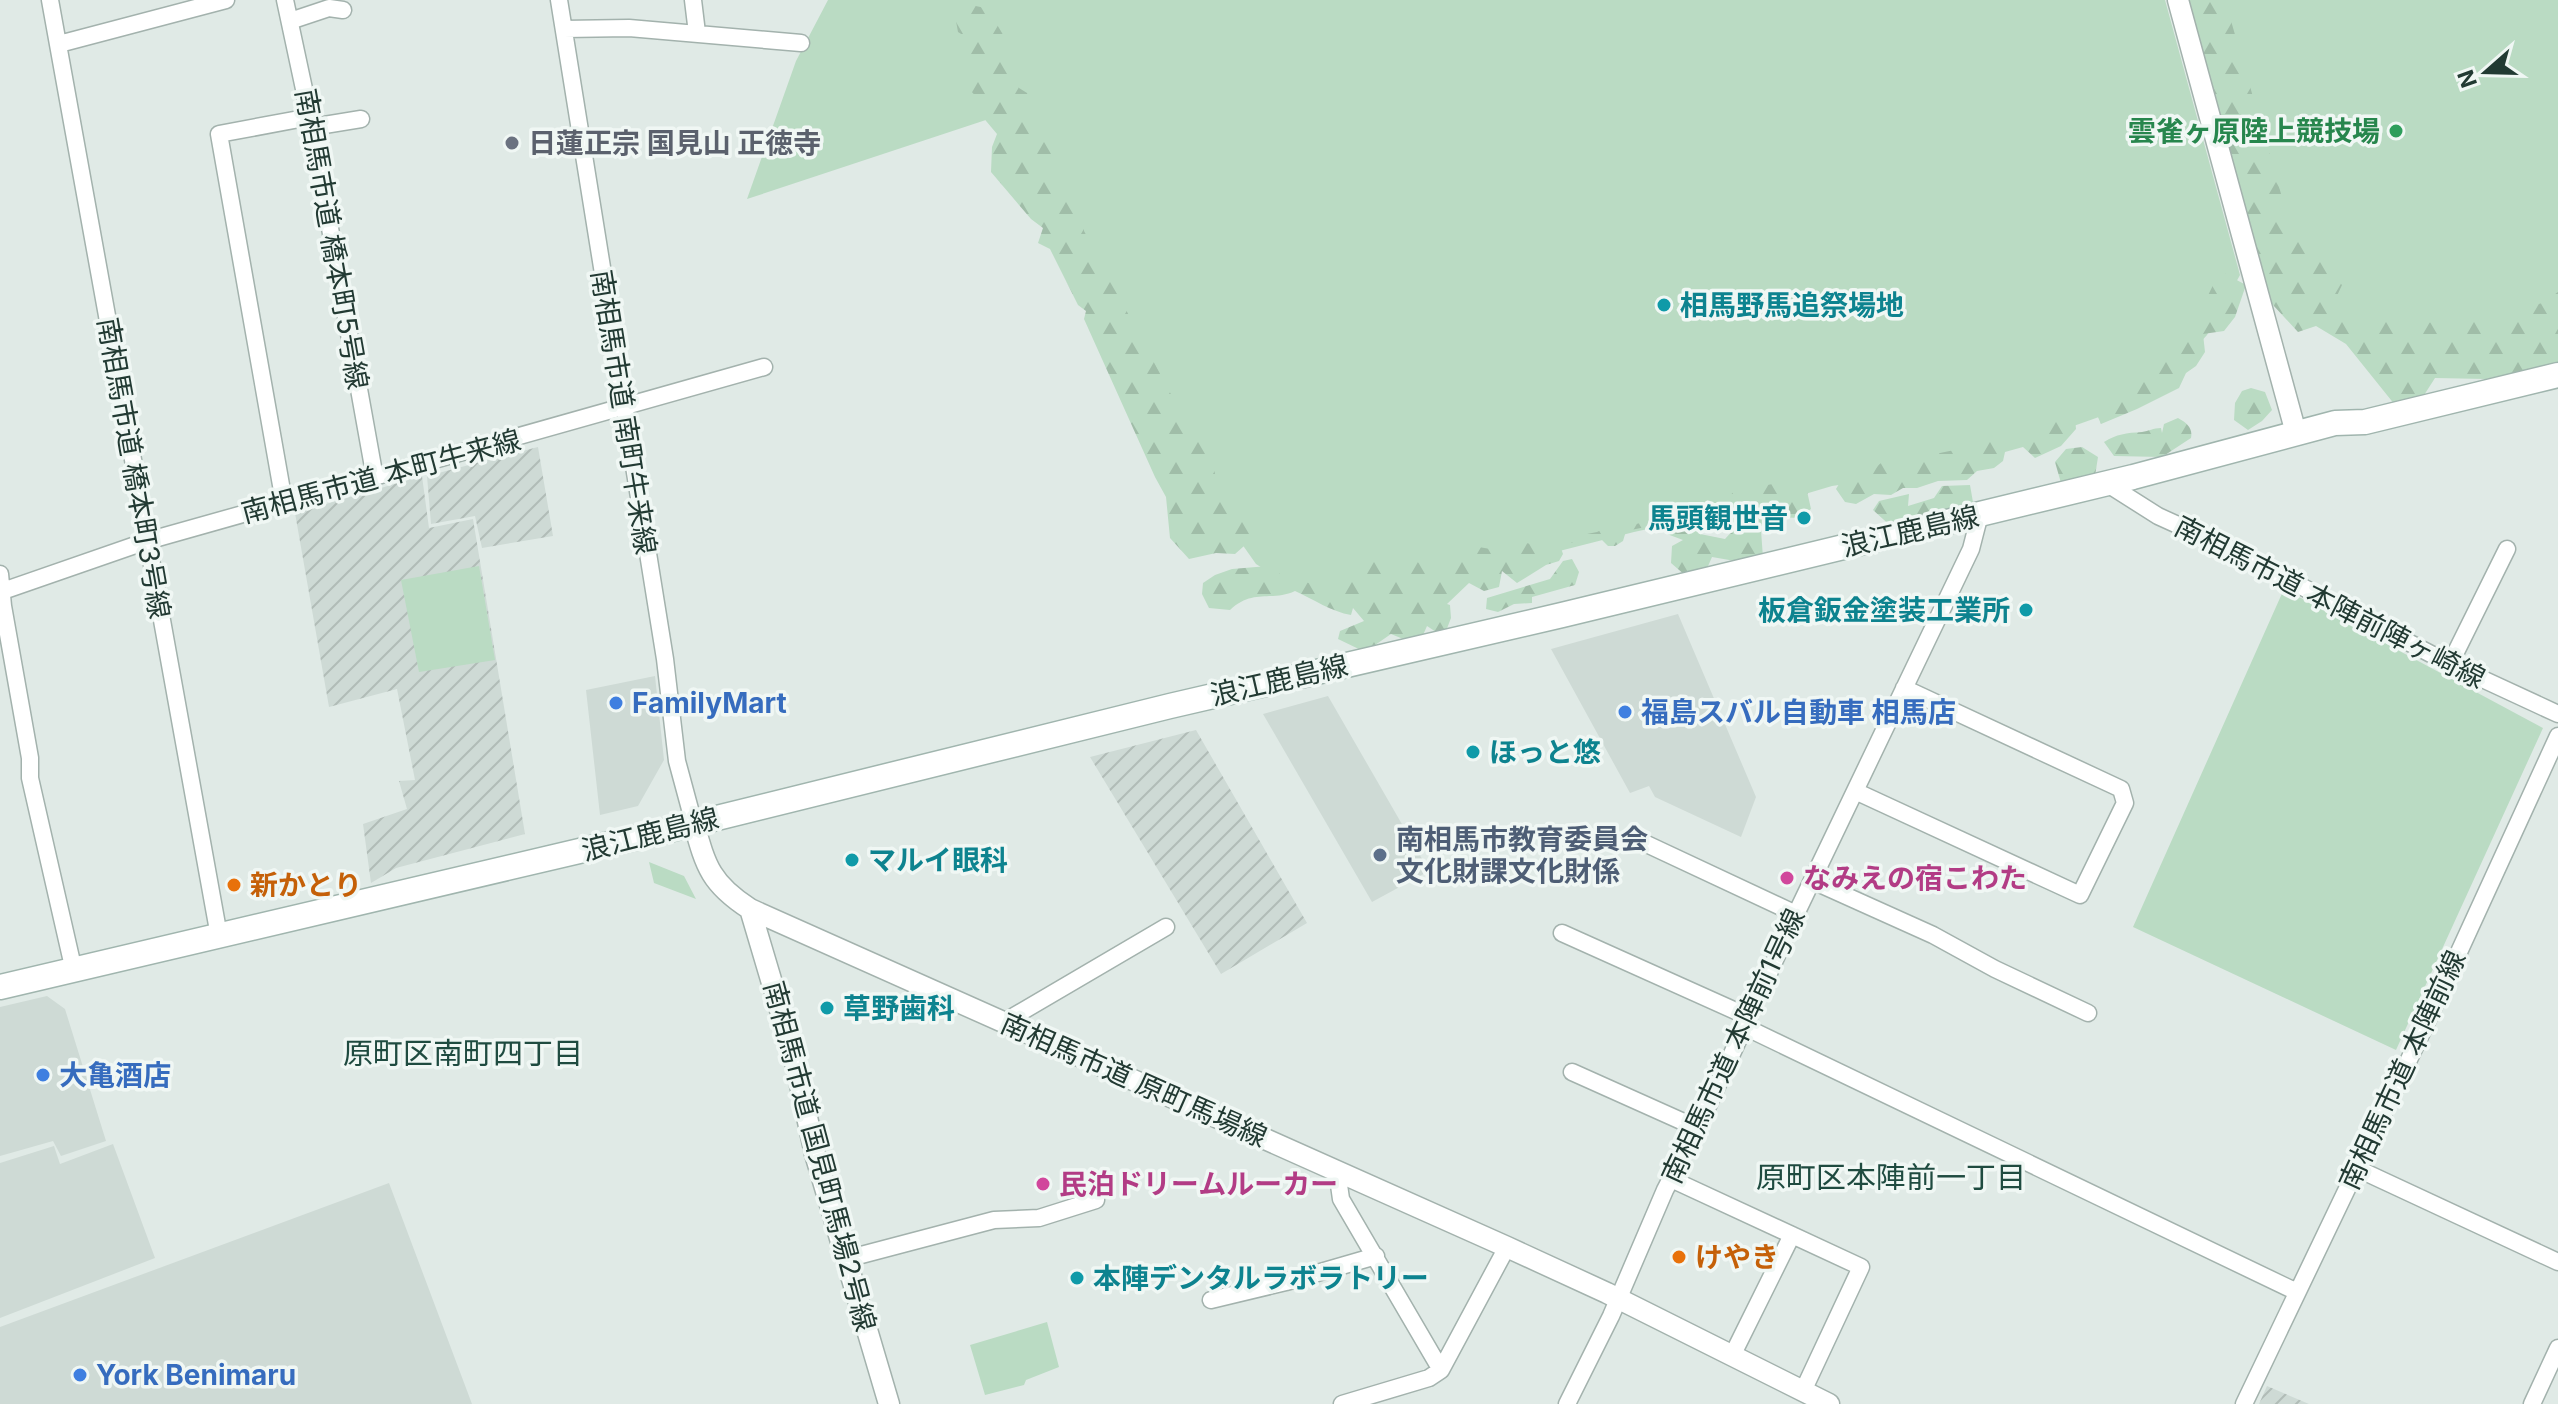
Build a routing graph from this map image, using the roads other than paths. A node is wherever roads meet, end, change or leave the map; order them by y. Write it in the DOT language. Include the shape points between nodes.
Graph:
graph roads {
  1 [pos="50,0"];
  2 [pos="226,0"];
  3 [pos="285,0"];
  4 [pos="559,0"];
  5 [pos="693,0"];
  6 [pos="2178,0"];
  7 [pos="343,10"];
  8 [pos="290,21"];
  9 [pos="564,29"];
  10 [pos="697,33"];
  11 [pos="801,43"];
  12 [pos="59,44"];
  13 [pos="361,119"];
  14 [pos="311,122"];
  15 [pos="764,367"];
  16 [pos="2558,375"];
  17 [pos="624,409"];
  18 [pos="2296,433"];
  19 [pos="375,478"];
  20 [pos="2106,483"];
  21 [pos="284,502"];
  22 [pos="1980,514"];
  23 [pos="147,541"];
  24 [pos="2507,549"];
  25 [pos="1,585"];
  26 [pos="2450,664"];
  27 [pos="1904,688"];
  28 [pos="2558,714"];
  29 [pos="2558,736"];
  30 [pos="1855,791"];
  31 [pos="694,824"];
  32 [pos="1638,840"];
  33 [pos="1813,881"];
  34 [pos="750,909"];
  35 [pos="1796,914"];
  36 [pos="1166,927"];
  37 [pos="1562,933"];
  38 [pos="219,936"];
  39 [pos="74,971"];
  40 [pos="0,987"];
  41 [pos="2088,1013"];
  42 [pos="1004,1022"];
  43 [pos="1747,1022"];
  44 [pos="1572,1072"];
  45 [pos="1697,1128"];
  46 [pos="2356,1168"];
  47 [pos="1337,1171"];
  48 [pos="1671,1179"];
  49 [pos="1096,1200"];
  50 [pos="1792,1235"];
  51 [pos="1507,1247"];
  52 [pos="1376,1256"];
  53 [pos="846,1259"];
  54 [pos="2558,1262"];
  55 [pos="2297,1292"];
  56 [pos="1617,1299"];
  57 [pos="1211,1300"];
  58 [pos="2558,1348"];
  59 [pos="1732,1356"];
  60 [pos="1441,1370"];
  61 [pos="1803,1391"];
  62 [pos="1825,1403"];
  63 [pos="889,1404"];
  64 [pos="1342,1404"];
  65 [pos="1567,1404"];
  66 [pos="2244,1404"];
  67 [pos="2532,1404"];
  1 -- 12 [label="street, 南相馬市道 橋本町3号線"];
  2 -- 12 [label="street"];
  3 -- 8 [label="street, 南相馬市道 橋本町5号線"];
  4 -- 9 [label="street, 南相馬市道 南町牛来線"];
  5 -- 10 [label="street"];
  6 -- 18 [label="street"];
  7 -- 8 [label="street" via="329,8"];
  8 -- 14 [label="street, 南相馬市道 橋本町5号線"];
  9 -- 10 [label="street"];
  9 -- 17 [label="street, 南相馬市道 南町牛来線"];
  10 -- 11 [label="street"];
  12 -- 23 [label="street, 南相馬市道 橋本町3号線"];
  13 -- 14 [label="street"];
  14 -- 19 [label="street, 南相馬市道 橋本町5号線"];
  14 -- 21 [label="street" via="219,134"];
  15 -- 17 [label="street, 南相馬市道 本町牛来線"];
  16 -- 18 [label="main road, 浪江鹿島線" via="2365,422"];
  17 -- 19 [label="street, 南相馬市道 本町牛来線"];
  17 -- 31 [label="street, 南相馬市道 南町牛来線" via="677,761"];
  18 -- 20 [label="main road, 浪江鹿島線"];
  19 -- 21 [label="street, 南相馬市道 本町牛来線"];
  20 -- 22 [label="main road, 浪江鹿島線"];
  20 -- 26 [label="street, 南相馬市道 本陣前陣ヶ崎線" via="2158,516"];
  21 -- 23 [label="street, 南相馬市道 本町牛来線"];
  22 -- 27 [label="street, 南相馬市道 本陣前1号線" via="1971,549"];
  22 -- 31 [label="main road, 浪江鹿島線"];
  23 -- 25 [label="street, 南相馬市道 本町牛来線"];
  23 -- 38 [label="street, 南相馬市道 橋本町3号線"];
  24 -- 26 [label="street"];
  25 -- 39 [label="street" via="30,778"];
  26 -- 28 [label="street, 南相馬市道 本陣前陣ヶ崎線"];
  27 -- 30 [label="street, 南相馬市道 本陣前1号線"];
  27 -- 30 [label="street" via="2121,789 2125,803 2080,895"];
  29 -- 46 [label="street, 南相馬市道 本陣前線"];
  30 -- 33 [label="street, 南相馬市道 本陣前1号線"];
  31 -- 34 [label="street, 南相馬市道 原町馬場線" via="716,883"];
  31 -- 38 [label="main road, 浪江鹿島線"];
  32 -- 35 [label="street"];
  33 -- 35 [label="street, 南相馬市道 本陣前1号線"];
  33 -- 41 [label="street"];
  34 -- 42 [label="street, 南相馬市道 原町馬場線"];
  34 -- 53 [label="street, 南相馬市道 国見町馬場2号線"];
  35 -- 43 [label="street, 南相馬市道 本陣前1号線"];
  36 -- 42 [label="street"];
  37 -- 43 [label="street"];
  38 -- 39 [label="main road, 浪江鹿島線"];
  39 -- 40 [label="main road, 浪江鹿島線"];
  42 -- 47 [label="street, 南相馬市道 原町馬場線"];
  43 -- 45 [label="street, 南相馬市道 本陣前1号線"];
  43 -- 55 [label="street"];
  44 -- 45 [label="street"];
  45 -- 48 [label="street, 南相馬市道 本陣前1号線"];
  46 -- 54 [label="street"];
  46 -- 55 [label="street, 南相馬市道 本陣前線"];
  47 -- 51 [label="street, 南相馬市道 原町馬場線"];
  47 -- 52 [label="street" via="1341,1199"];
  48 -- 50 [label="street"];
  48 -- 56 [label="street, 南相馬市道 本陣前1号線"];
  49 -- 53 [label="street" via="1039,1218 994,1220"];
  50 -- 59 [label="street"];
  50 -- 61 [label="street" via="1861,1267"];
  51 -- 56 [label="street, 南相馬市道 原町馬場線"];
  51 -- 60 [label="street"];
  52 -- 57 [label="street"];
  52 -- 60 [label="street"];
  53 -- 63 [label="street, 南相馬市道 国見町馬場2号線"];
  55 -- 66 [label="street, 南相馬市道 本陣前線"];
  56 -- 59 [label="street, 南相馬市道 原町馬場線"];
  56 -- 65 [label="street, 南相馬市道 本陣前1号線"];
  58 -- 67 [label="street"];
  59 -- 61 [label="street, 南相馬市道 原町馬場線"];
  60 -- 64 [label="street"];
  61 -- 62 [label="street, 南相馬市道 原町馬場線"];
}
